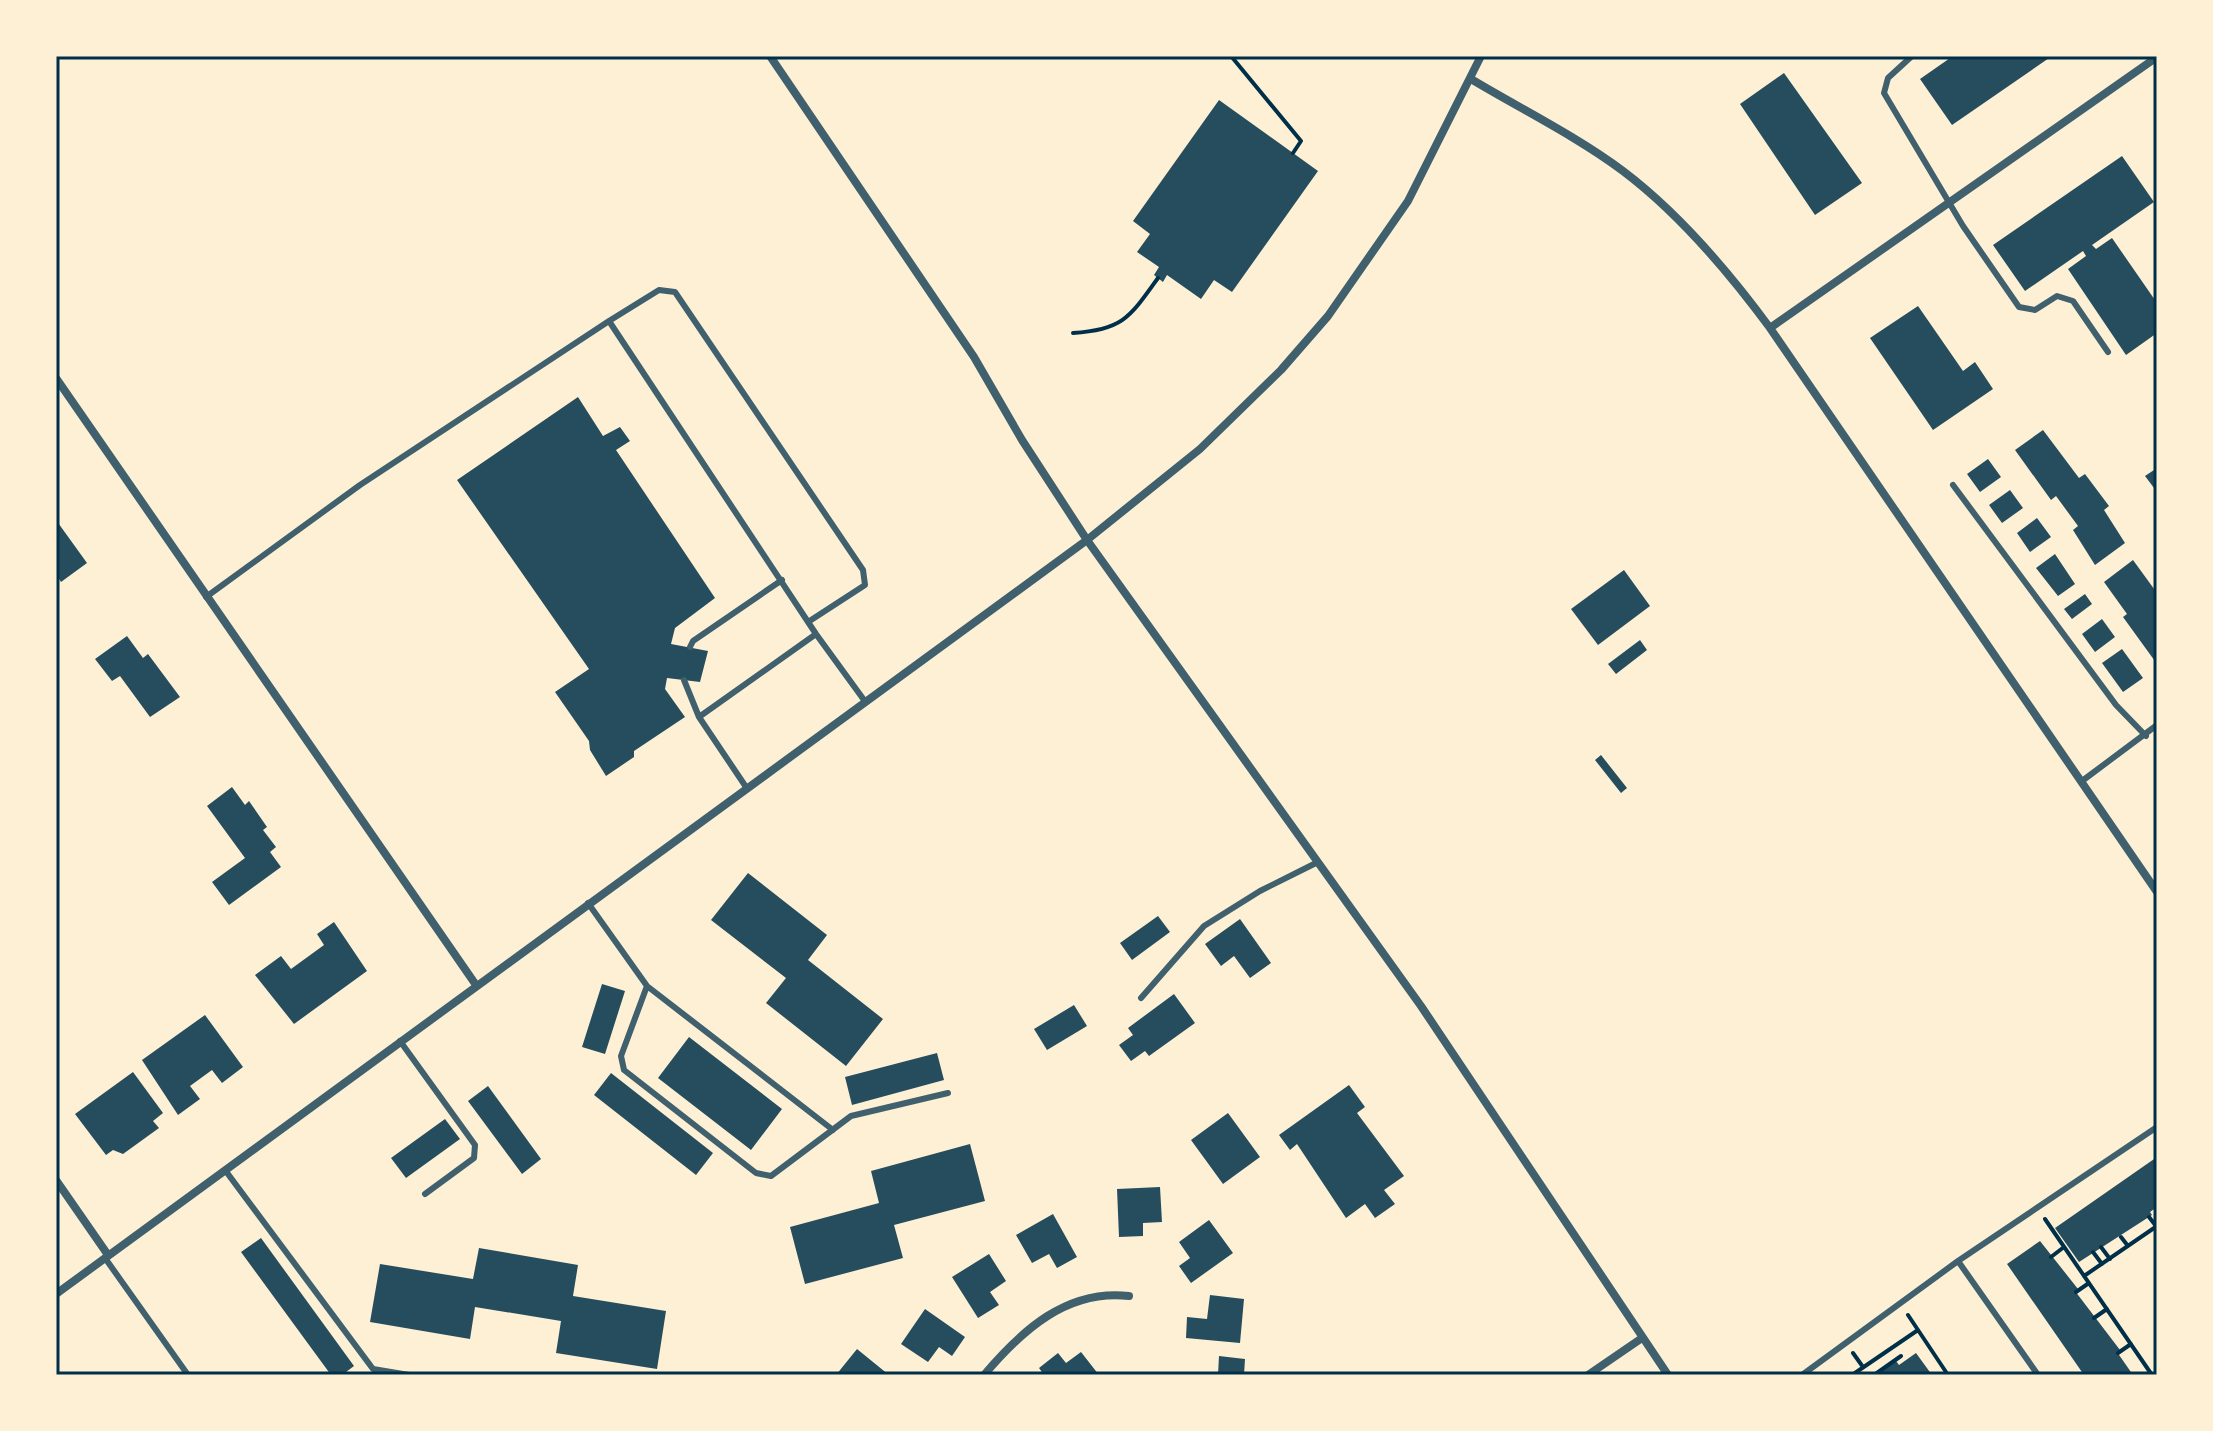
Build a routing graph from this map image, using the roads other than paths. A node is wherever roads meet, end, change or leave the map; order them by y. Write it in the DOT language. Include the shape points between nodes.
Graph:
graph roads {
  1 [pos="770,56"];
  2 [pos="1481,56"];
  3 [pos="1912,56"];
  4 [pos="2157,57"];
  5 [pos="1471,79"];
  6 [pos="1950,201"];
  7 [pos="609,321"];
  8 [pos="1770,328"];
  9 [pos="2108,352"];
  10 [pos="56,378"];
  11 [pos="1953,485"];
  12 [pos="1087,540"];
  13 [pos="782,580"];
  14 [pos="206,597"];
  15 [pos="808,622"];
  16 [pos="816,634"];
  17 [pos="690,647"];
  18 [pos="684,680"];
  19 [pos="864,700"];
  20 [pos="699,717"];
  21 [pos="2157,725"];
  22 [pos="2146,736"];
  23 [pos="2082,781"];
  24 [pos="746,787"];
  25 [pos="1318,862"];
  26 [pos="2157,892"];
  27 [pos="587,903"];
  28 [pos="476,985"];
  29 [pos="647,986"];
  30 [pos="1141,998"];
  31 [pos="400,1041"];
  32 [pos="948,1093"];
  33 [pos="2157,1127"];
  34 [pos="833,1130"];
  35 [pos="225,1170"];
  36 [pos="56,1180"];
  37 [pos="425,1194"];
  38 [pos="107,1257"];
  39 [pos="1958,1261"];
  40 [pos="56,1294"];
  41 [pos="1129,1296"];
  42 [pos="1642,1338"];
  43 [pos="188,1375"];
  44 [pos="409,1375"];
  45 [pos="984,1375"];
  46 [pos="1588,1375"];
  47 [pos="1668,1375"];
  48 [pos="1802,1375"];
  49 [pos="2038,1375"];
  1 -- 12 [label="street" via="974,357"];
  2 -- 5 [label="street"];
  3 -- 6 [label="lane" via="1888,78 1884,93"];
  4 -- 6 [label="street"];
  5 -- 8 [label="street" via="1633,179 1710,253"];
  5 -- 12 [label="street" via="1394,224 1310,337 1200,449"];
  6 -- 8 [label="street"];
  6 -- 9 [label="lane" via="2019,307 2035,310 2057,296 2073,301"];
  7 -- 13 [label="lane"];
  7 -- 14 [label="lane" via="360,485"];
  7 -- 15 [label="lane" via="659,290 675,292 863,570 865,585"];
  8 -- 23 [label="street"];
  10 -- 14 [label="street"];
  11 -- 22 [label="lane" via="2116,705"];
  12 -- 19 [label="street"];
  12 -- 25 [label="street"];
  13 -- 15 [label="lane"];
  13 -- 17 [label="lane"];
  14 -- 28 [label="street"];
  15 -- 16 [label="lane"];
  16 -- 19 [label="lane"];
  16 -- 20 [label="lane"];
  18 -- 20 [label="lane"];
  19 -- 24 [label="street"];
  20 -- 24 [label="lane"];
  21 -- 22 [label="lane"];
  22 -- 23 [label="lane"];
  23 -- 26 [label="street"];
  24 -- 27 [label="street"];
  25 -- 30 [label="lane" via="1204,926"];
  25 -- 42 [label="street" via="1421,1006"];
  27 -- 28 [label="street"];
  27 -- 29 [label="lane"];
  28 -- 31 [label="street"];
  29 -- 34 [label="lane"];
  29 -- 34 [label="lane" via="621,1056 624,1070 756,1173 771,1176"];
  31 -- 35 [label="street"];
  31 -- 37 [label="lane" via="475,1145 474,1158"];
  32 -- 34 [label="lane" via="851,1116"];
  33 -- 39 [label="lane"];
  35 -- 38 [label="street"];
  35 -- 44 [label="lane" via="373,1369"];
  36 -- 38 [label="street"];
  38 -- 40 [label="street"];
  38 -- 43 [label="lane"];
  39 -- 48 [label="lane"];
  39 -- 49 [label="lane"];
  41 -- 45 [label="street" via="1107,1293 1067,1304 1016,1340"];
  42 -- 46 [label="street"];
  42 -- 47 [label="street"];
}
